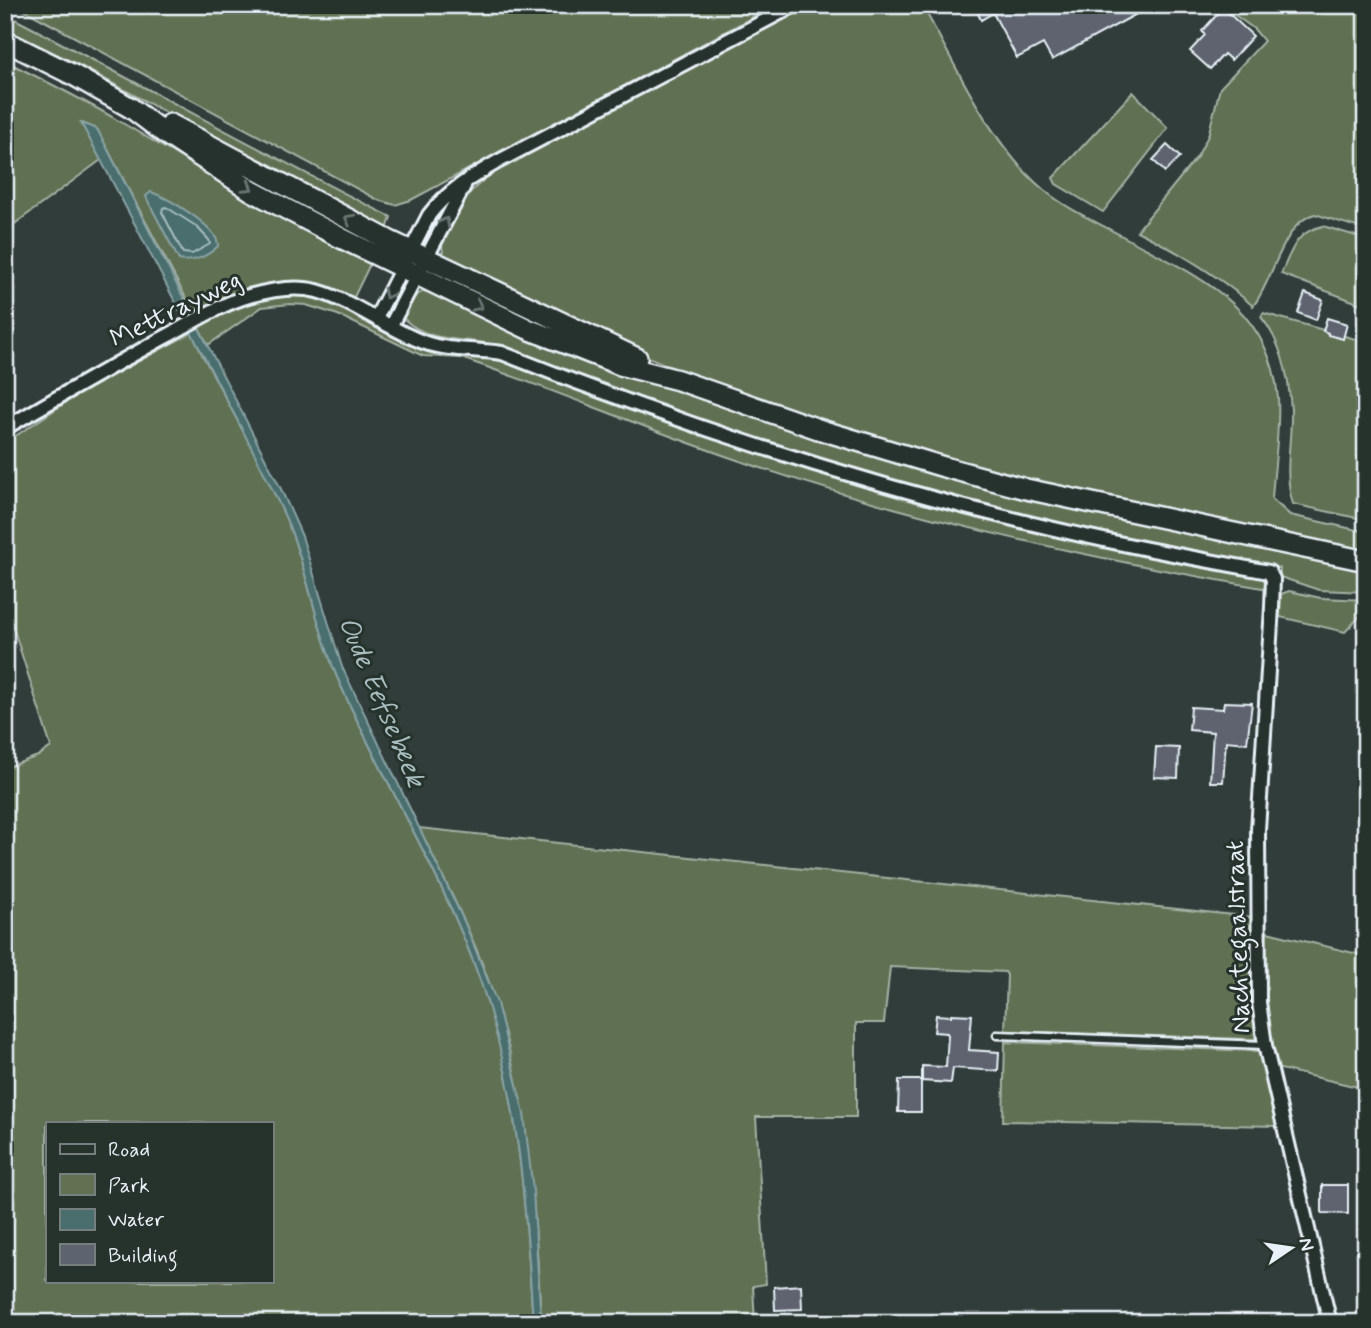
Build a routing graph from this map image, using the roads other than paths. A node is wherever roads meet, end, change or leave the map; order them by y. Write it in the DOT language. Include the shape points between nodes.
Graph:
graph roads {
  1 [pos="795,5"];
  2 [pos="5,41"];
  3 [pos="131,108"];
  4 [pos="418,255"];
  5 [pos="408,273"];
  6 [pos="376,318"];
  7 [pos="391,326"];
  8 [pos="678,380"];
  9 [pos="5,428"];
  10 [pos="1366,561"];
  11 [pos="1273,585"];
  12 [pos="997,1035"];
  13 [pos="1265,1045"];
  14 [pos="1331,1323"];
  1 -- 4 [label="street" via="467,180"];
  2 -- 3 [label="main road"];
  4 -- 3 [label="main road, one-way" via="171,124"];
  3 -- 5 [label="main road, one-way" via="252,191"];
  4 -- 5 [label="street"];
  4 -- 8 [label="main road"];
  5 -- 6 [label="street, one-way"];
  5 -- 7 [label="street"];
  5 -- 8 [label="main road, one-way" via="528,329 621,365"];
  6 -- 7 [label="street, Mettrayweg"];
  6 -- 9 [label="street, Mettrayweg" via="316,291 292,288 246,297 185,326"];
  7 -- 11 [label="street, Mettrayweg" via="447,348 502,353 772,452 1096,539 1269,572"];
  8 -- 10 [label="main road" via="821,430 991,480"];
  11 -- 13 [label="street, Nachtegaalstraat" via="1258,830 1259,1002"];
  12 -- 13 [label="lane"];
  13 -- 14 [label="street, Nachtegaalstraat"];
}
